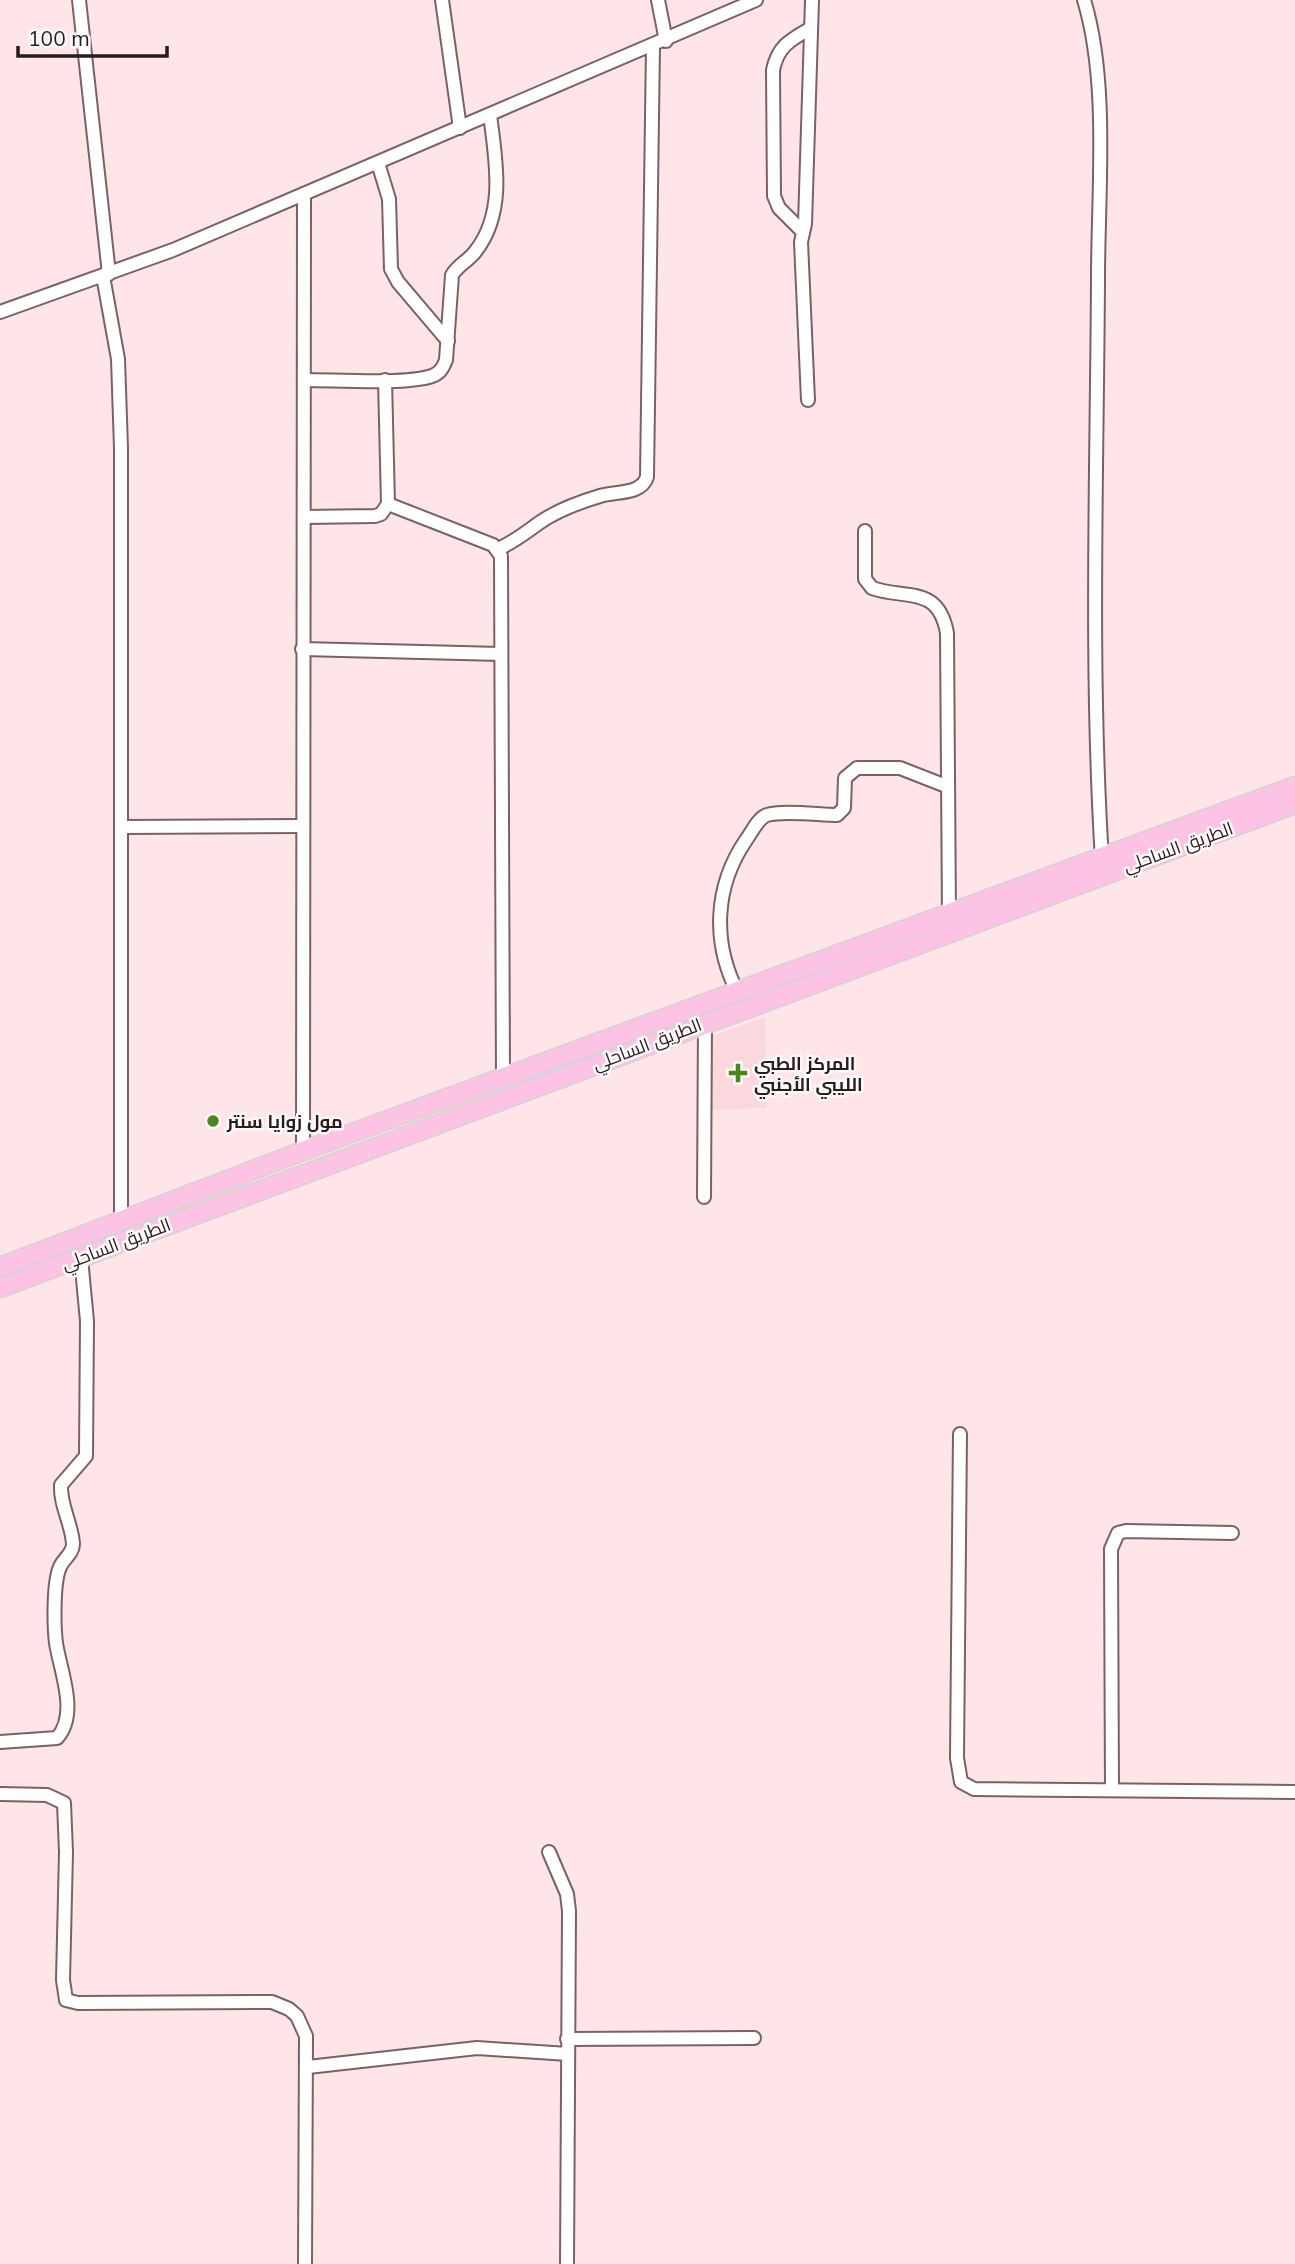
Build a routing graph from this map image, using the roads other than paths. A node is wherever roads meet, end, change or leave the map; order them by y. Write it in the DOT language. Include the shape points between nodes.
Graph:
graph roads {
  1 [pos="79,0"];
  2 [pos="442,0"];
  3 [pos="658,0"];
  4 [pos="756,0"];
  5 [pos="812,0"];
  6 [pos="1084,0"];
  7 [pos="811,28"];
  8 [pos="666,41"];
  9 [pos="653,46"];
  10 [pos="490,115"];
  11 [pos="460,128"];
  12 [pos="378,163"];
  13 [pos="304,194"];
  14 [pos="803,232"];
  15 [pos="106,275"];
  16 [pos="0,312"];
  17 [pos="448,341"];
  18 [pos="305,380"];
  19 [pos="385,380"];
  20 [pos="808,400"];
  21 [pos="388,504"];
  22 [pos="304,517"];
  23 [pos="865,531"];
  24 [pos="498,550"];
  25 [pos="302,649"];
  26 [pos="501,653"];
  27 [pos="946,786"];
  28 [pos="1295,786"];
  29 [pos="1295,804"];
  30 [pos="303,826"];
  31 [pos="122,827"];
  32 [pos="1102,860"];
  33 [pos="949,916"];
  34 [pos="738,993"];
  35 [pos="705,1022"];
  36 [pos="503,1079"];
  37 [pos="303,1151"];
  38 [pos="704,1197"];
  39 [pos="121,1222"];
  40 [pos="81,1258"];
  41 [pos="0,1267"];
  42 [pos="0,1288"];
  43 [pos="960,1434"];
  44 [pos="1232,1534"];
  45 [pos="0,1742"];
  46 [pos="1112,1790"];
  47 [pos="1295,1791"];
  48 [pos="0,1794"];
  49 [pos="550,1852"];
  50 [pos="754,2038"];
  51 [pos="567,2039"];
  52 [pos="568,2054"];
  53 [pos="308,2067"];
  54 [pos="305,2264"];
  55 [pos="567,2264"];
  1 -- 15 [label="street"];
  2 -- 11 [label="street"];
  3 -- 8 [label="street"];
  4 -- 8 [label="street"];
  5 -- 7 [label="street"];
  6 -- 32 [label="street" via="1095,48 1098,126 1096,504"];
  7 -- 14 [label="street"];
  7 -- 14 [label="street" via="784,43 772,70 774,196 779,208"];
  8 -- 9 [label="street"];
  9 -- 10 [label="street"];
  9 -- 24 [label="street" via="645,484 601,495 544,520"];
  10 -- 11 [label="street"];
  10 -- 17 [label="street" via="496,200 489,228 475,253 452,275"];
  11 -- 12 [label="street"];
  12 -- 13 [label="street"];
  12 -- 17 [label="street" via="389,199 391,270"];
  13 -- 15 [label="street"];
  13 -- 18 [label="street"];
  14 -- 20 [label="street"];
  15 -- 16 [label="street"];
  15 -- 31 [label="street" via="118,359 121,448"];
  17 -- 19 [label="street" via="442,370 433,376"];
  18 -- 19 [label="street"];
  18 -- 22 [label="street"];
  19 -- 21 [label="street"];
  21 -- 22 [label="street" via="375,516"];
  21 -- 24 [label="street"];
  22 -- 25 [label="street"];
  23 -- 27 [label="street" via="865,579 872,588 927,599 944,617"];
  24 -- 26 [label="street"];
  25 -- 26 [label="street"];
  25 -- 30 [label="street"];
  26 -- 36 [label="street"];
  27 -- 33 [label="street"];
  27 -- 34 [label="street" via="900,768 857,768 845,778 844,808 837,816 771,814 759,821 731,863 723,886 725,967"];
  28 -- 32 [label="highway, الطريق الساحلي"];
  29 -- 35 [label="highway, الطريق الساحلي"];
  30 -- 31 [label="street"];
  30 -- 37 [label="street"];
  31 -- 39 [label="street"];
  32 -- 33 [label="highway, الطريق الساحلي"];
  33 -- 34 [label="highway, الطريق الساحلي"];
  34 -- 36 [label="highway, الطريق الساحلي"];
  35 -- 38 [label="street"];
  35 -- 40 [label="highway, الطريق الساحلي"];
  36 -- 37 [label="highway, الطريق الساحلي"];
  37 -- 39 [label="highway, الطريق الساحلي"];
  39 -- 41 [label="highway, الطريق الساحلي"];
  40 -- 42 [label="highway, الطريق الساحلي"];
  40 -- 45 [label="street" via="87,1321 87,1450 61,1485 73,1544 59,1568 57,1586 56,1641 67,1706 57,1738"];
  43 -- 46 [label="street" via="957,1758 961,1782 974,1789"];
  44 -- 46 [label="street" via="1118,1534 1111,1549"];
  46 -- 47 [label="street"];
  48 -- 53 [label="street" via="47,1795 64,1803 66,2000 281,2005 302,2024"];
  49 -- 51 [label="street" via="569,1911"];
  50 -- 51 [label="street"];
  51 -- 52 [label="street"];
  52 -- 53 [label="street" via="477,2048"];
  52 -- 55 [label="street"];
  53 -- 54 [label="street"];
}
